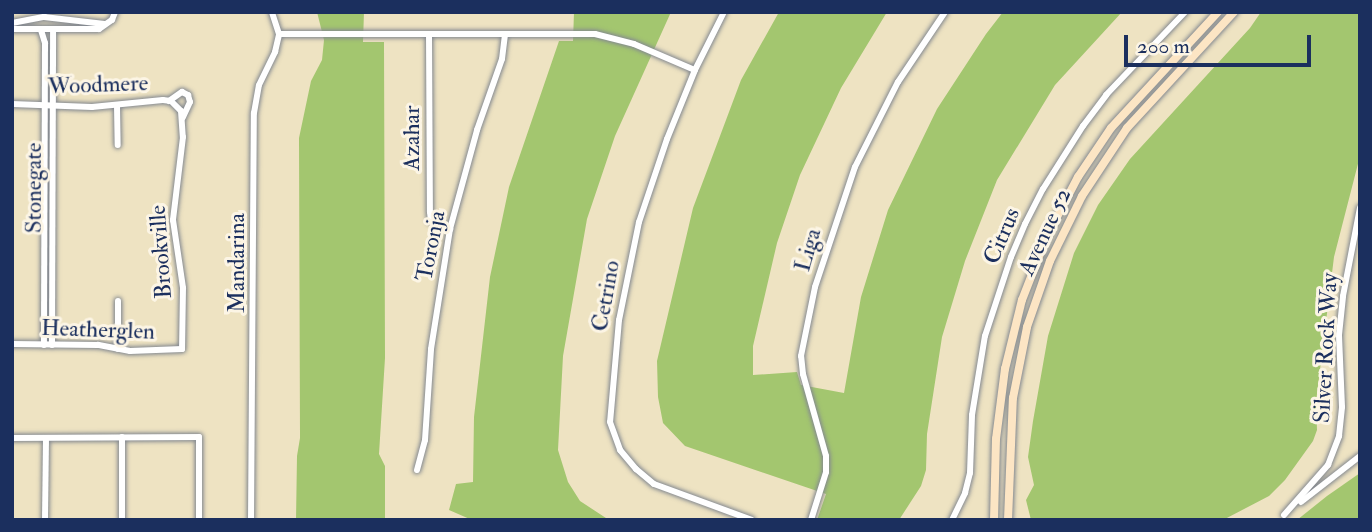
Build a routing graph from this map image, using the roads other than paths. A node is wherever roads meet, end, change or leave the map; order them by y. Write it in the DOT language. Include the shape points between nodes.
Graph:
graph roads {
  1 [pos="115,12"];
  2 [pos="272,12"];
  3 [pos="724,12"];
  4 [pos="944,12"];
  5 [pos="1185,12"];
  6 [pos="1218,12"];
  7 [pos="1234,12"];
  8 [pos="51,19"];
  9 [pos="12,23"];
  10 [pos="105,24"];
  11 [pos="12,29"];
  12 [pos="41,30"];
  13 [pos="52,31"];
  14 [pos="279,34"];
  15 [pos="429,34"];
  16 [pos="505,34"];
  17 [pos="695,70"];
  18 [pos="169,101"];
  19 [pos="12,104"];
  20 [pos="49,105"];
  21 [pos="117,106"];
  22 [pos="182,114"];
  23 [pos="118,145"];
  24 [pos="1360,208"];
  25 [pos="450,229"];
  26 [pos="118,301"];
  27 [pos="12,344"];
  28 [pos="48,345"];
  29 [pos="118,349"];
  30 [pos="182,349"];
  31 [pos="122,437"];
  32 [pos="12,438"];
  33 [pos="46,438"];
  34 [pos="1360,456"];
  35 [pos="417,470"];
  36 [pos="1281,518"];
  37 [pos="45,520"];
  38 [pos="122,520"];
  39 [pos="199,520"];
  40 [pos="251,520"];
  41 [pos="752,520"];
  42 [pos="811,520"];
  43 [pos="952,520"];
  44 [pos="994,520"];
  45 [pos="1008,520"];
  1 -- 10 [label="street"];
  2 -- 14 [label="street"];
  3 -- 17 [label="street, Cetrino"];
  4 -- 42 [label="street, Liga" via="898,82 855,167 815,287 802,356 825,472"];
  5 -- 43 [label="street, Citrus" via="1091,116 1025,224 985,336 972,415 970,473"];
  6 -- 44 [label="main road, Avenue 52" via="1111,128 1047,236 1022,300 1005,369 996,439"];
  7 -- 45 [label="main road, Avenue 52" via="1127,128 1082,195 1050,261 1027,327 1014,387"];
  8 -- 9 [label="street"];
  8 -- 10 [label="street"];
  8 -- 13 [label="street, Stonegate"];
  10 -- 13 [label="street" via="99,29"];
  11 -- 12 [label="street"];
  12 -- 13 [label="street"];
  12 -- 20 [label="street, Stonegate"];
  13 -- 20 [label="street, Stonegate"];
  14 -- 15 [label="street"];
  14 -- 40 [label="street, Mandarina" via="259,85 254,113"];
  15 -- 16 [label="street"];
  15 -- 25 [label="street, Azahar" via="430,212 431,221"];
  16 -- 17 [label="street" via="596,34 634,44"];
  16 -- 25 [label="street, Toronja" via="502,59"];
  17 -- 41 [label="street, Cetrino" via="639,222 618,320 610,422 620,450 654,484"];
  18 -- 21 [label="street, Woodmere" via="140,100"];
  18 -- 22 [label="street, Woodmere"];
  18 -- 22 [label="street, Brookville" via="181,92 188,94 190,103"];
  19 -- 20 [label="street, Woodmere"];
  20 -- 21 [label="street, Woodmere"];
  20 -- 28 [label="street, Stonegate"];
  21 -- 23 [label="street"];
  22 -- 30 [label="street, Brookville" via="183,157 174,189 173,220 183,288"];
  24 -- 36 [label="street, Silver Rock Way" via="1339,335 1339,436 1328,465"];
  25 -- 35 [label="street, Toronja" via="430,349 425,440"];
  26 -- 29 [label="street"];
  27 -- 28 [label="street, Heatherglen"];
  28 -- 29 [label="street, Heatherglen"];
  29 -- 30 [label="street, Heatherglen"];
  31 -- 33 [label="street"];
  31 -- 38 [label="street"];
  31 -- 39 [label="street" via="199,437"];
  32 -- 33 [label="street"];
  33 -- 37 [label="street"];
  34 -- 36 [label="street"];
}
